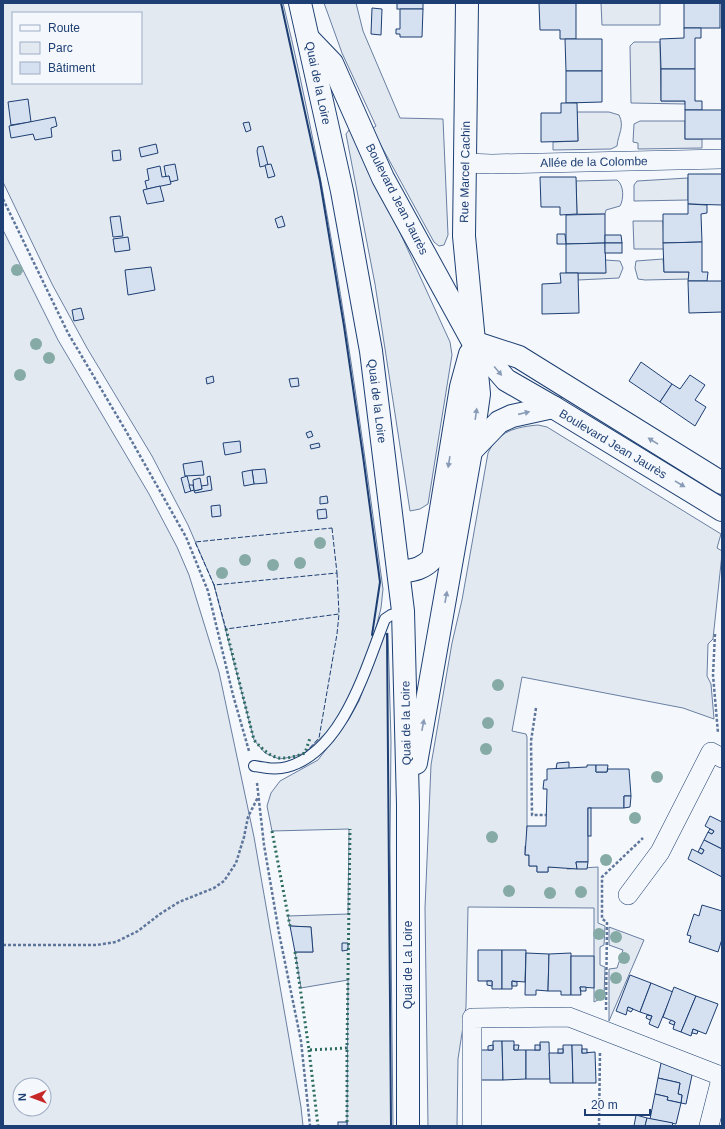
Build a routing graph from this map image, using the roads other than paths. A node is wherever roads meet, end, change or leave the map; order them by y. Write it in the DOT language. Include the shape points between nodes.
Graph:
graph roads {
  1 [pos="300,3"];
  2 [pos="467,3"];
  3 [pos="308,38"];
  4 [pos="722,159"];
  5 [pos="465,163"];
  6 [pos="474,342"];
  7 [pos="553,407"];
  8 [pos="471,451"];
  9 [pos="722,483"];
  10 [pos="722,510"];
  11 [pos="400,572"];
  12 [pos="404,611"];
  13 [pos="721,758"];
  14 [pos="254,766"];
  15 [pos="408,805"];
  16 [pos="628,894"];
  17 [pos="722,1076"];
  18 [pos="408,1126"];
  19 [pos="472,1126"];
  20 [pos="709,1126"];
  1 -- 3 [label="main road, Quai de la Loire"];
  2 -- 5 [label="main road, Rue Marcel Cachin"];
  3 -- 6 [label="main road, Boulevard Jean Jaurès" via="332,63 383,178"];
  3 -- 11 [label="main road, Quai de la Loire" via="342,191 371,351"];
  4 -- 5 [label="street, Allée de la Colombe"];
  5 -- 6 [label="main road, Rue Marcel Cachin" via="464,236"];
  6 -- 7 [label="main road, Boulevard Jean Jaurès, one-way" via="506,380"];
  8 -- 6 [label="main road, Rue Marcel Cachin, one-way" via="479,394"];
  9 -- 6 [label="main road, Boulevard Jean Jaurès, one-way" via="518,357"];
  6 -- 11 [label="main road, one-way" via="461,387 433,558 426,566 417,570"];
  8 -- 7 [label="main road, one-way" via="500,422 512,416"];
  7 -- 10 [label="main road, Boulevard Jean Jaurès, one-way"];
  15 -- 8 [label="main road, Rue Marcel Cachin, one-way"];
  11 -- 12 [label="main road, Quai de la Loire"];
  12 -- 14 [label="lane" via="385,619 348,713 313,754 286,768"];
  12 -- 15 [label="main road, Quai de la Loire"];
  13 -- 16 [label="street" via="711,752 665,844"];
  15 -- 18 [label="main road, Quai de La Loire"];
  17 -- 19 [label="street" via="569,1017 472,1018"];
  17 -- 20 [label="street"];
}
